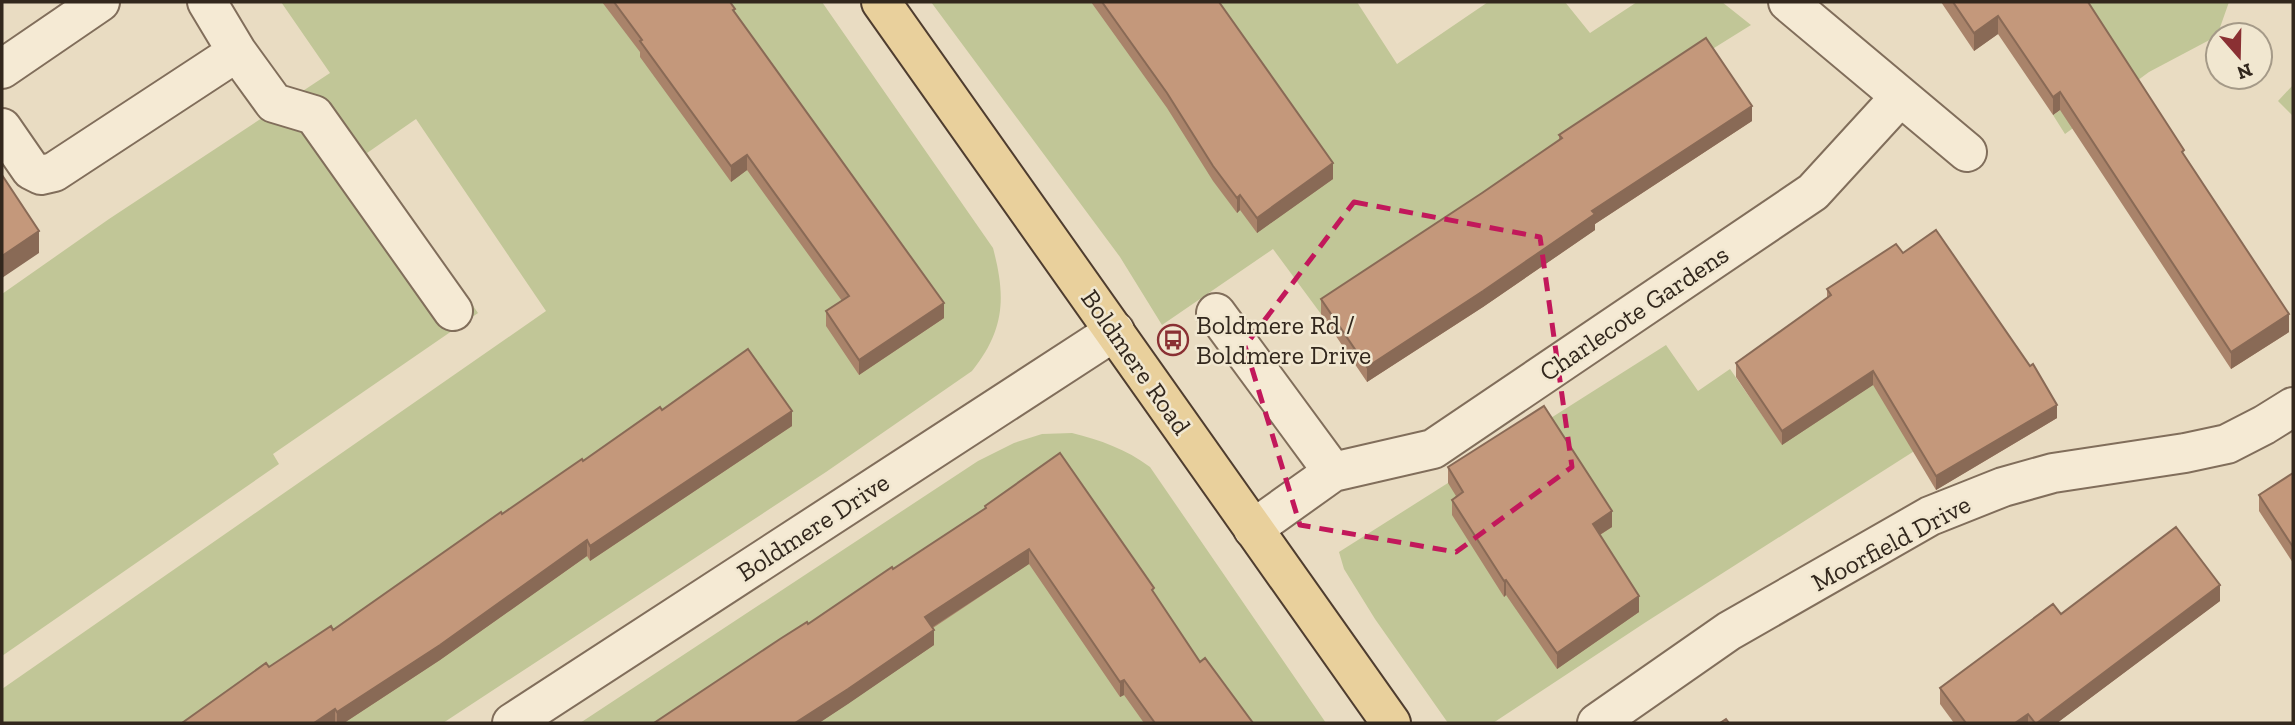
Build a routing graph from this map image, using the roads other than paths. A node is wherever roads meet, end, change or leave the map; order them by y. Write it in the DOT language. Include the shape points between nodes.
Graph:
graph roads {
  1 [pos="100,2"];
  2 [pos="207,2"];
  3 [pos="881,2"];
  4 [pos="1788,2"];
  5 [pos="237,52"];
  6 [pos="2,69"];
  7 [pos="1900,97"];
  8 [pos="2,128"];
  9 [pos="1967,152"];
  10 [pos="453,311"];
  11 [pos="1216,313"];
  12 [pos="1115,331"];
  13 [pos="2293,407"];
  14 [pos="1334,472"];
  15 [pos="1252,529"];
  16 [pos="512,723"];
  17 [pos="1391,723"];
  18 [pos="1597,723"];
  1 -- 6 [label="street"];
  2 -- 5 [label="street"];
  3 -- 12 [label="main road, Boldmere Road"];
  4 -- 7 [label="street"];
  5 -- 8 [label="street" via="54,172 41,175 31,170"];
  5 -- 10 [label="street" via="274,103 314,115"];
  7 -- 9 [label="street"];
  7 -- 14 [label="street, Charlecote Gardens" via="1813,192 1433,449"];
  11 -- 14 [label="street"];
  12 -- 15 [label="main road, Boldmere Road"];
  12 -- 16 [label="street, Boldmere Drive"];
  13 -- 18 [label="street, Moorfield Drive" via="2227,444 2053,473 1930,516 1729,631"];
  14 -- 15 [label="street, Charlecote Gardens"];
  15 -- 17 [label="main road, Boldmere Road"];
}
